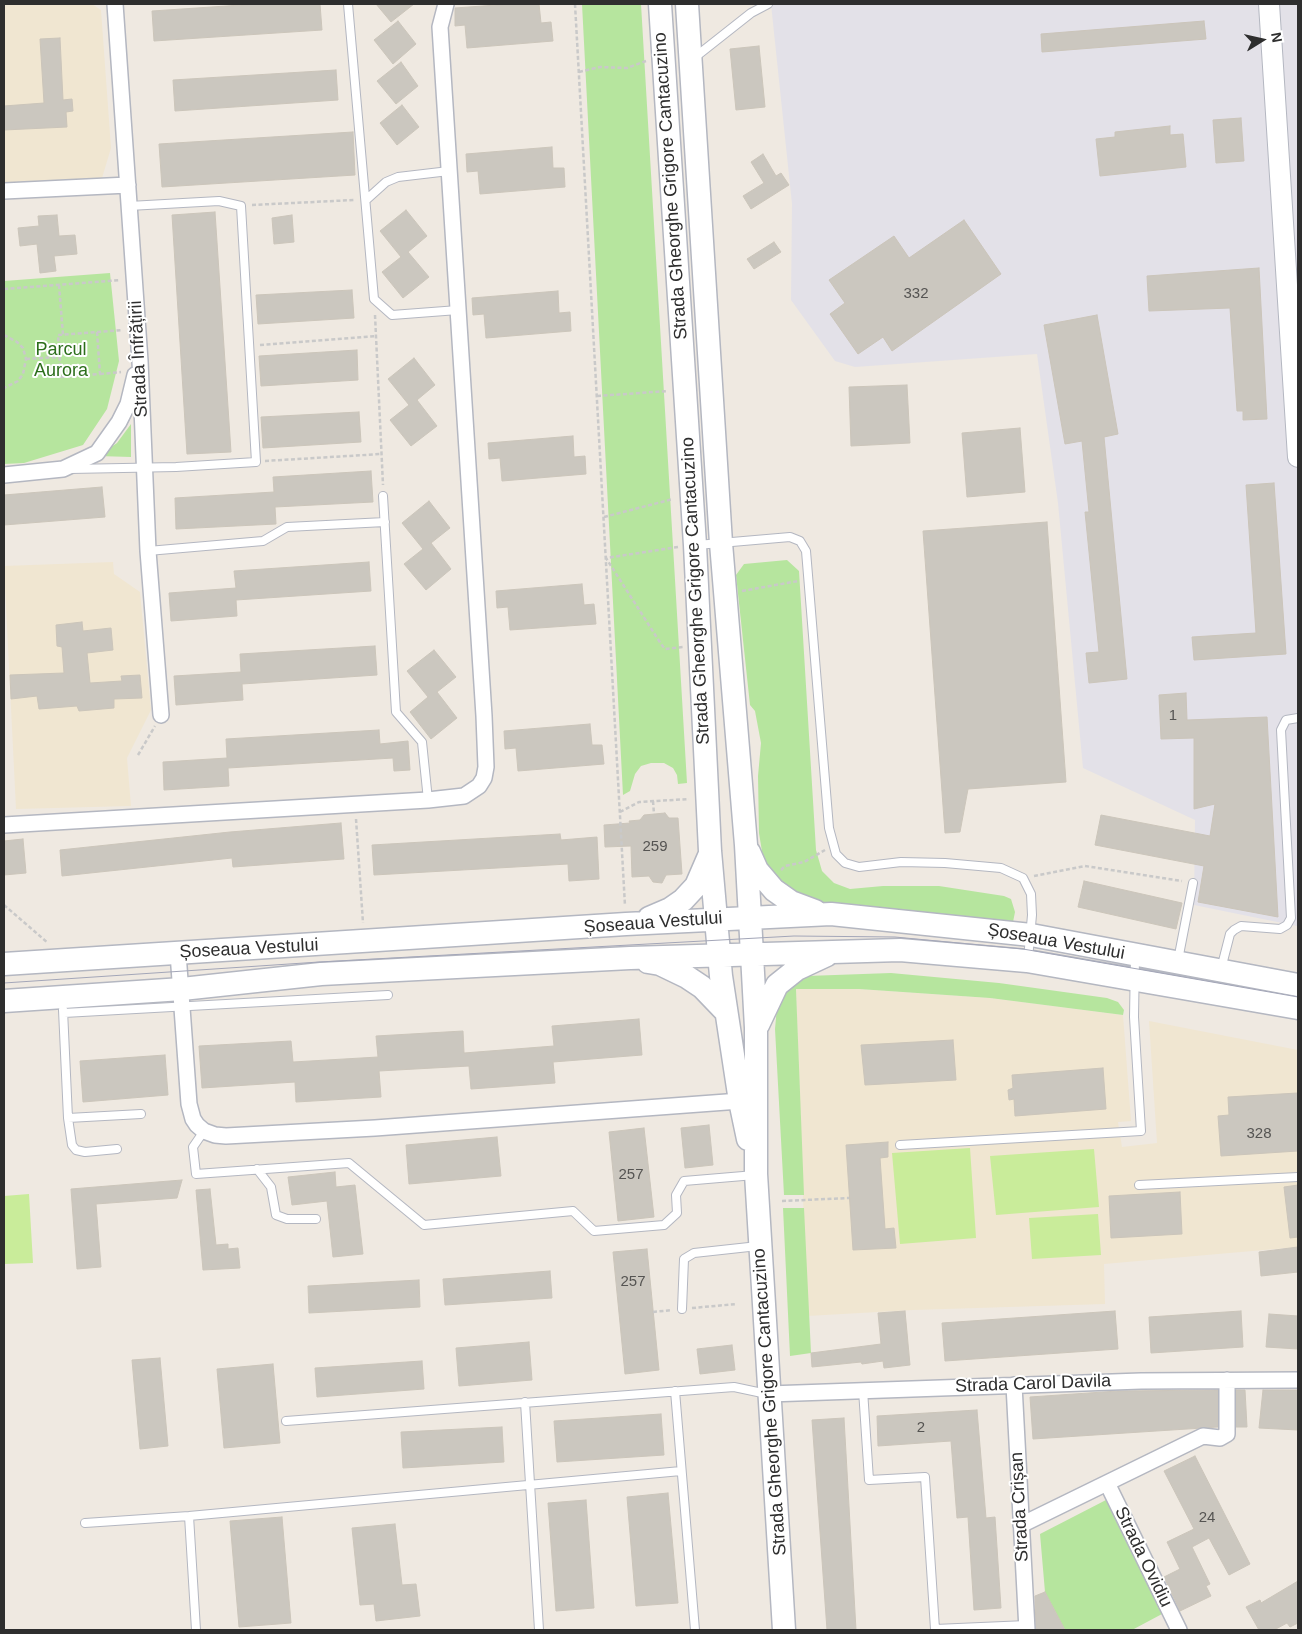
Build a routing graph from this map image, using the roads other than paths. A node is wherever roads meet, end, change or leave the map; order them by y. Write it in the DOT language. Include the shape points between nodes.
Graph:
graph roads {
  1 [pos="115,4"];
  2 [pos="348,4"];
  3 [pos="446,4"];
  4 [pos="660,4"];
  5 [pos="687,4"];
  6 [pos="768,4"];
  7 [pos="1269,4"];
  8 [pos="690,60"];
  9 [pos="449,171"];
  10 [pos="128,185"];
  11 [pos="4,192"];
  12 [pos="366,200"];
  13 [pos="128,206"];
  14 [pos="458,310"];
  15 [pos="138,366"];
  16 [pos="1298,457"];
  17 [pos="145,468"];
  18 [pos="63,469"];
  19 [pos="4,475"];
  20 [pos="383,496"];
  21 [pos="385,522"];
  22 [pos="721,543"];
  23 [pos="695,545"];
  24 [pos="148,551"];
  25 [pos="161,715"];
  26 [pos="1298,718"];
  27 [pos="428,800"];
  28 [pos="4,825"];
  29 [pos="746,845"];
  30 [pos="710,850"];
  31 [pos="1193,884"];
  32 [pos="831,914"];
  33 [pos="750,918"];
  34 [pos="716,919"];
  35 [pos="628,924"];
  36 [pos="1030,935"];
  37 [pos="838,951"];
  38 [pos="178,953"];
  39 [pos="752,954"];
  40 [pos="719,955"];
  41 [pos="1136,956"];
  42 [pos="630,958"];
  43 [pos="1028,961"];
  44 [pos="4,964"];
  45 [pos="1178,964"];
  46 [pos="1220,971"];
  47 [pos="1133,980"];
  48 [pos="1297,983"];
  49 [pos="388,995"];
  50 [pos="183,999"];
  51 [pos="4,1001"];
  52 [pos="63,1005"];
  53 [pos="1298,1008"];
  54 [pos="726,1012"];
  55 [pos="756,1028"];
  56 [pos="740,1102"];
  57 [pos="141,1114"];
  58 [pos="68,1118"];
  59 [pos="204,1131"];
  60 [pos="900,1145"];
  61 [pos="117,1149"];
  62 [pos="257,1170"];
  63 [pos="756,1174"];
  64 [pos="1298,1177"];
  65 [pos="1139,1185"];
  66 [pos="316,1219"];
  67 [pos="760,1246"];
  68 [pos="682,1309"];
  69 [pos="1227,1380"];
  70 [pos="1298,1380"];
  71 [pos="1014,1385"];
  72 [pos="862,1390"];
  73 [pos="674,1391"];
  74 [pos="769,1394"];
  75 [pos="525,1402"];
  76 [pos="286,1421"];
  77 [pos="681,1471"];
  78 [pos="1107,1483"];
  79 [pos="529,1485"];
  80 [pos="189,1516"];
  81 [pos="85,1523"];
  82 [pos="1022,1525"];
  83 [pos="1027,1628"];
  84 [pos="196,1630"];
  85 [pos="539,1630"];
  86 [pos="695,1630"];
  87 [pos="784,1630"];
  88 [pos="1179,1630"];
  1 -- 10 [label="street, Strada Înfrățirii"];
  2 -- 12 [label="lane"];
  3 -- 9 [label="street" via="440,27"];
  4 -- 23 [label="main road, Strada Gheorghe Grigore Cantacuzino"];
  5 -- 8 [label="main road, Strada Gheorghe Grigore Cantacuzino"];
  6 -- 8 [label="lane" via="751,13"];
  7 -- 16 [label="street" via="1287,238"];
  8 -- 22 [label="main road, Strada Gheorghe Grigore Cantacuzino"];
  9 -- 12 [label="lane" via="398,176"];
  9 -- 14 [label="street"];
  10 -- 11 [label="street"];
  10 -- 13 [label="street, Strada Înfrățirii"];
  12 -- 14 [label="lane" via="374,299 392,314"];
  13 -- 15 [label="street, Strada Înfrățirii"];
  13 -- 17 [label="lane" via="219,201 241,206 256,462"];
  14 -- 27 [label="street" via="486,767 484,778 472,792 464,796"];
  15 -- 17 [label="street, Strada Înfrățirii"];
  15 -- 18 [label="street" via="128,404 108,440 97,453"];
  17 -- 18 [label="lane"];
  17 -- 24 [label="street, Strada Înfrățirii"];
  18 -- 19 [label="street"];
  20 -- 21 [label="lane"];
  21 -- 24 [label="lane" via="287,527 263,541"];
  21 -- 27 [label="lane" via="396,712 422,742"];
  22 -- 23 [label="lane"];
  22 -- 29 [label="main road, Strada Gheorghe Grigore Cantacuzino"];
  22 -- 36 [label="lane" via="790,537 800,541 806,551 827,811 836,854 845,863 859,867 901,862 1001,868 1023,878 1031,894"];
  23 -- 30 [label="main road, Strada Gheorghe Grigore Cantacuzino"];
  24 -- 25 [label="street, Strada Înfrățirii"];
  26 -- 46 [label="lane" via="1286,720 1281,730 1291,918 1287,926 1280,929 1242,926 1234,930"];
  27 -- 28 [label="street"];
  29 -- 32 [label="main road" via="757,870 774,890 791,902"];
  29 -- 33 [label="main road, Strada Gheorghe Grigore Cantacuzino"];
  30 -- 34 [label="main road, Strada Gheorghe Grigore Cantacuzino"];
  30 -- 35 [label="main road" via="700,878 683,900 659,915"];
  31 -- 45 [label="lane"];
  32 -- 33 [label="main road, Șoseaua Vestului"];
  32 -- 36 [label="main road, Șoseaua Vestului"];
  33 -- 34 [label="main road, Șoseaua Vestului"];
  33 -- 39 [label="main road, Strada Gheorghe Grigore Cantacuzino"];
  34 -- 35 [label="main road, Șoseaua Vestului"];
  34 -- 40 [label="main road, Strada Gheorghe Grigore Cantacuzino"];
  35 -- 38 [label="main road, Șoseaua Vestului"];
  36 -- 41 [label="main road, Șoseaua Vestului"];
  36 -- 43 [label="lane"];
  37 -- 39 [label="main road, Șoseaua Vestului"];
  37 -- 43 [label="main road, Șoseaua Vestului" via="922,951"];
  37 -- 55 [label="main road" via="811,961 777,985"];
  38 -- 44 [label="main road, Șoseaua Vestului"];
  38 -- 50 [label="street"];
  39 -- 40 [label="main road, Șoseaua Vestului"];
  39 -- 55 [label="main road, Strada Gheorghe Grigore Cantacuzino"];
  40 -- 42 [label="main road, Șoseaua Vestului"];
  40 -- 54 [label="main road, Strada Gheorghe Grigore Cantacuzino"];
  41 -- 45 [label="main road, Șoseaua Vestului"];
  41 -- 47 [label="lane"];
  42 -- 50 [label="main road, Șoseaua Vestului" via="321,974"];
  42 -- 54 [label="main road" via="660,964 687,977 702,987"];
  43 -- 47 [label="main road, Șoseaua Vestului"];
  45 -- 46 [label="main road, Șoseaua Vestului"];
  46 -- 48 [label="main road, Șoseaua Vestului"];
  47 -- 53 [label="main road, Șoseaua Vestului"];
  47 -- 60 [label="lane" via="1141,1131"];
  49 -- 50 [label="lane"];
  50 -- 52 [label="main road, Șoseaua Vestului"];
  50 -- 59 [label="street" via="189,1104 193,1119"];
  51 -- 52 [label="main road, Șoseaua Vestului"];
  52 -- 58 [label="lane"];
  54 -- 56 [label="main road, Strada Gheorghe Grigore Cantacuzino"];
  55 -- 63 [label="main road, Strada Gheorghe Grigore Cantacuzino"];
  56 -- 59 [label="street" via="375,1128 226,1136"];
  56 -- 63 [label="main road, Strada Gheorghe Grigore Cantacuzino"];
  57 -- 58 [label="lane"];
  58 -- 61 [label="lane" via="72,1145 76,1150"];
  59 -- 62 [label="lane" via="192,1147 196,1174"];
  62 -- 63 [label="lane" via="350,1163 424,1224 573,1211 594,1231 664,1225 677,1213 676,1195 684,1181"];
  62 -- 66 [label="lane" via="271,1187 276,1215 287,1219"];
  63 -- 67 [label="main road, Strada Gheorghe Grigore Cantacuzino"];
  64 -- 65 [label="lane"];
  67 -- 68 [label="lane" via="694,1253 684,1259"];
  67 -- 74 [label="main road, Strada Gheorghe Grigore Cantacuzino"];
  69 -- 70 [label="street, Strada Carol Davila"];
  69 -- 71 [label="street, Strada Carol Davila"];
  69 -- 78 [label="street" via="1228,1434 1220,1438 1202,1436"];
  71 -- 72 [label="street, Strada Carol Davila"];
  71 -- 82 [label="street, Strada Crișan"];
  72 -- 74 [label="street, Strada Carol Davila"];
  72 -- 83 [label="lane" via="869,1480 925,1477 935,1629"];
  73 -- 74 [label="lane" via="734,1388"];
  73 -- 75 [label="lane"];
  73 -- 77 [label="lane"];
  74 -- 87 [label="main road, Strada Gheorghe Grigore Cantacuzino"];
  75 -- 76 [label="lane"];
  75 -- 79 [label="lane"];
  77 -- 79 [label="lane"];
  77 -- 86 [label="lane"];
  78 -- 82 [label="street"];
  78 -- 88 [label="street, Strada Ovidiu"];
  79 -- 80 [label="lane"];
  79 -- 85 [label="lane"];
  80 -- 81 [label="lane"];
  80 -- 84 [label="lane"];
  82 -- 83 [label="street, Strada Crișan"];
}
